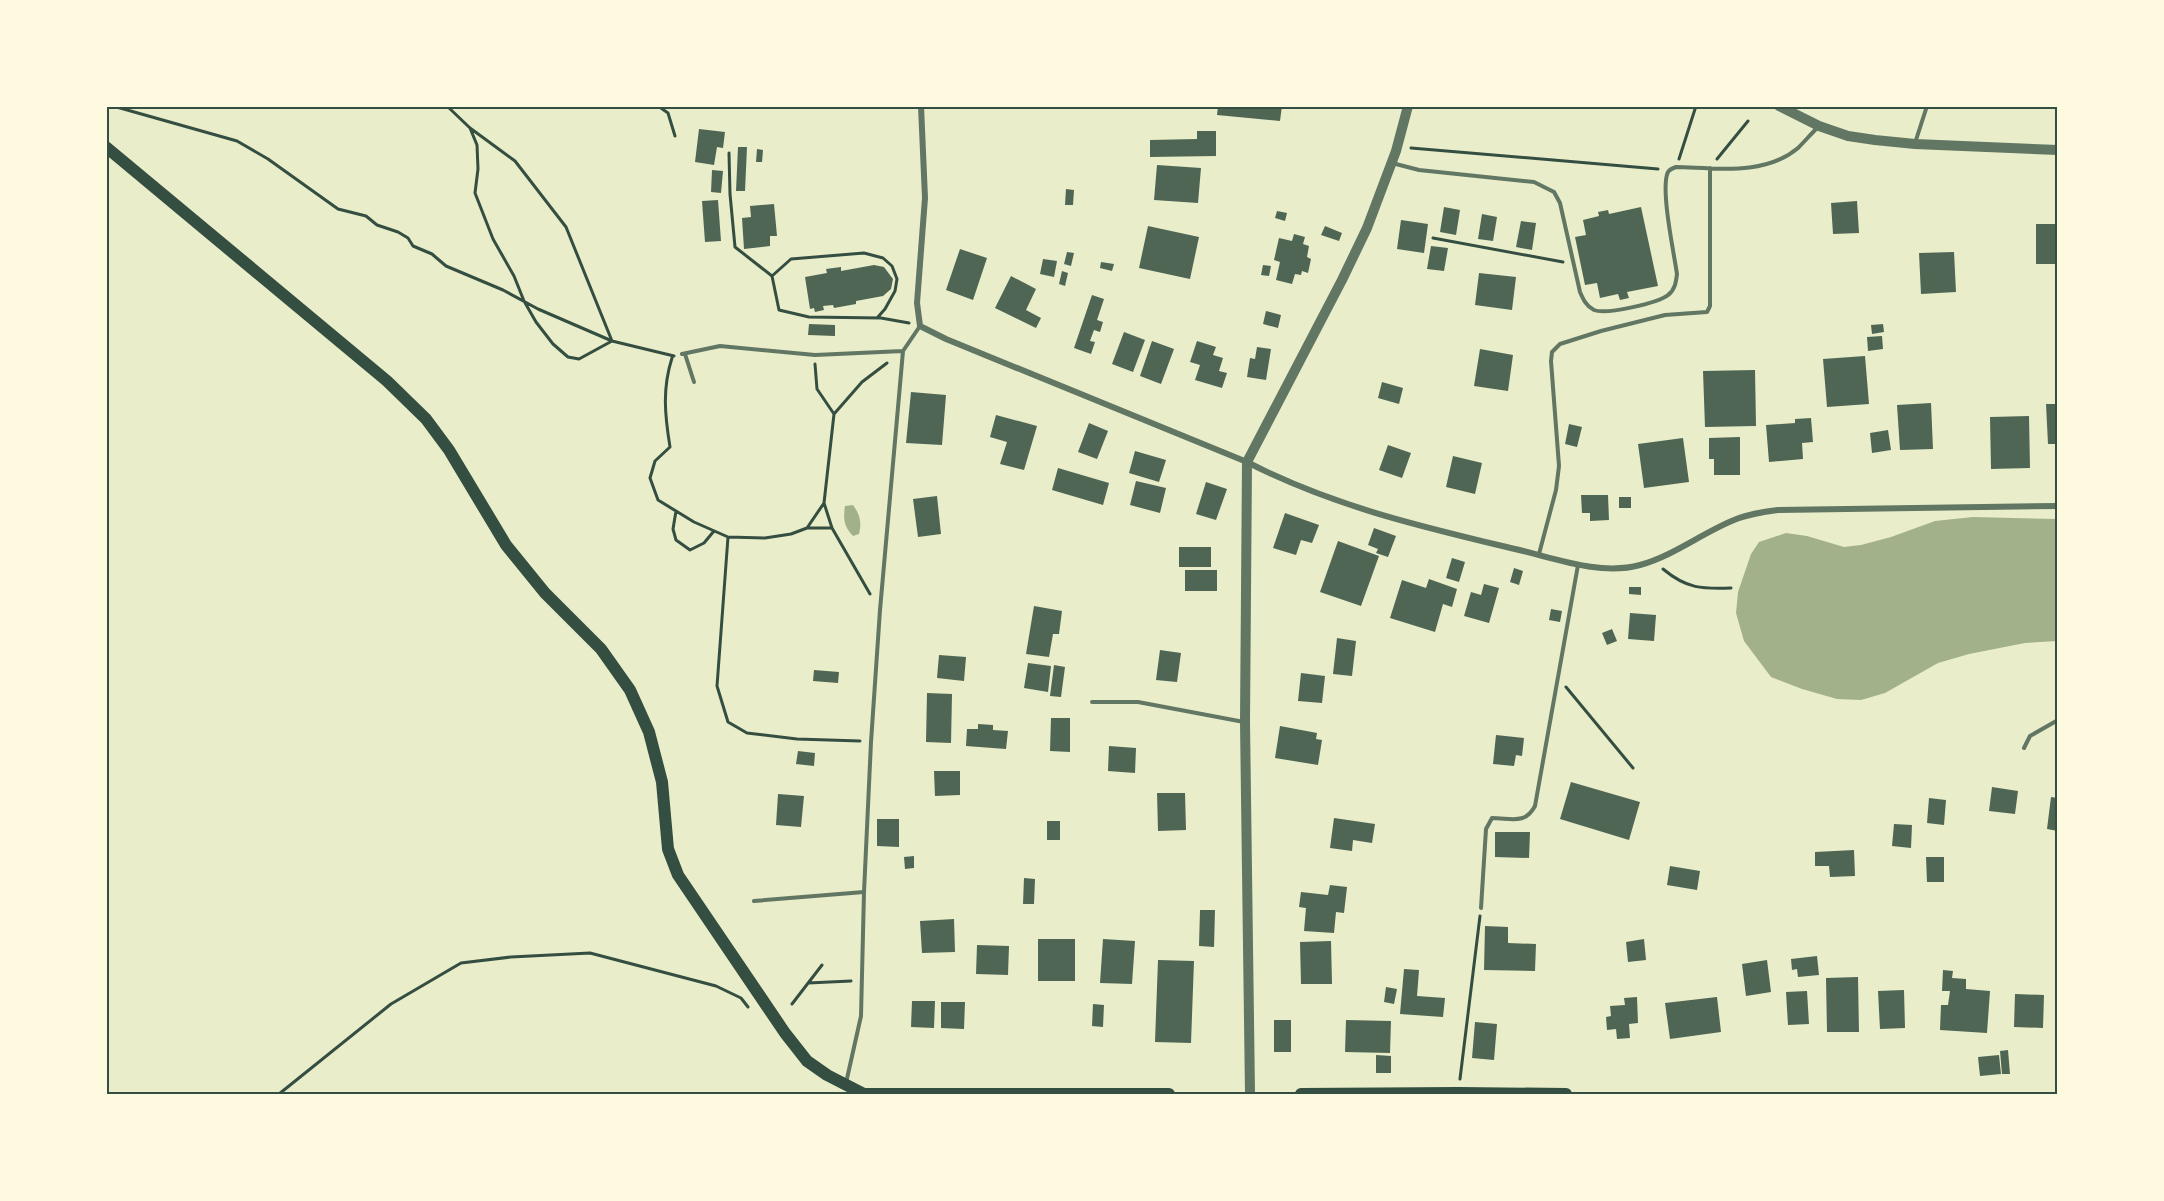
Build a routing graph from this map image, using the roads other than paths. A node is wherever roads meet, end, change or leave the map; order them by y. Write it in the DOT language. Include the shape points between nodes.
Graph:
graph roads {
  1 [pos="921,106"];
  2 [pos="1408,106"];
  3 [pos="1779,106"];
  4 [pos="1927,106"];
  5 [pos="1819,126"];
  6 [pos="1915,144"];
  7 [pos="106,147"];
  8 [pos="2058,150"];
  9 [pos="1391,163"];
  10 [pos="1710,168"];
  11 [pos="920,326"];
  12 [pos="903,351"];
  13 [pos="694,382"];
  14 [pos="1247,462"];
  15 [pos="2058,506"];
  16 [pos="1539,554"];
  17 [pos="1578,564"];
  18 [pos="1092,702"];
  19 [pos="2058,720"];
  20 [pos="1245,722"];
  21 [pos="2024,748"];
  22 [pos="864,892"];
  23 [pos="754,901"];
  24 [pos="1480,908"];
  25 [pos="846,1083"];
  26 [pos="864,1094"];
  27 [pos="1169,1095"];
  28 [pos="1251,1095"];
  29 [pos="1301,1095"];
  30 [pos="1566,1095"];
  1 -- 11 [label="street" via="926,198 917,303"];
  2 -- 9 [label="street"];
  3 -- 5 [label="street"];
  4 -- 6 [label="lane"];
  5 -- 6 [label="street" via="1848,136"];
  5 -- 10 [label="lane" via="1797,149 1772,163 1750,168"];
  6 -- 8 [label="street"];
  7 -- 25 [label="main road" via="387,381 426,419 506,544 545,593 601,649 630,690 649,732 662,782 668,849 678,875 784,1033 807,1061"];
  9 -- 10 [label="lane" via="1419,170 1534,182 1554,192 1560,203 1580,291 1594,310 1606,312 1670,294 1677,274 1666,194 1668,173 1676,167"];
  9 -- 14 [label="street" via="1342,280"];
  10 -- 16 [label="lane" via="1707,312 1665,315 1601,331 1560,344 1552,352 1559,466"];
  11 -- 12 [label="lane"];
  11 -- 14 [label="street"];
  12 -- 13 [label="lane" via="815,355 720,346 683,354"];
  12 -- 22 [label="lane" via="880,610"];
  14 -- 16 [label="street" via="1348,505"];
  14 -- 20 [label="street"];
  15 -- 17 [label="street" via="1778,510 1734,520 1640,565 1619,568"];
  16 -- 17 [label="street"];
  17 -- 24 [label="lane" via="1535,806 1524,819 1492,818 1486,829"];
  18 -- 20 [label="lane" via="1138,702"];
  19 -- 21 [label="lane" via="2030,736"];
  20 -- 28 [label="street"];
  22 -- 23 [label="lane"];
  22 -- 25 [label="lane" via="861,1016"];
  25 -- 26 [label="main road"];
  26 -- 27 [label="main road"];
  29 -- 30 [label="main road"];
}
